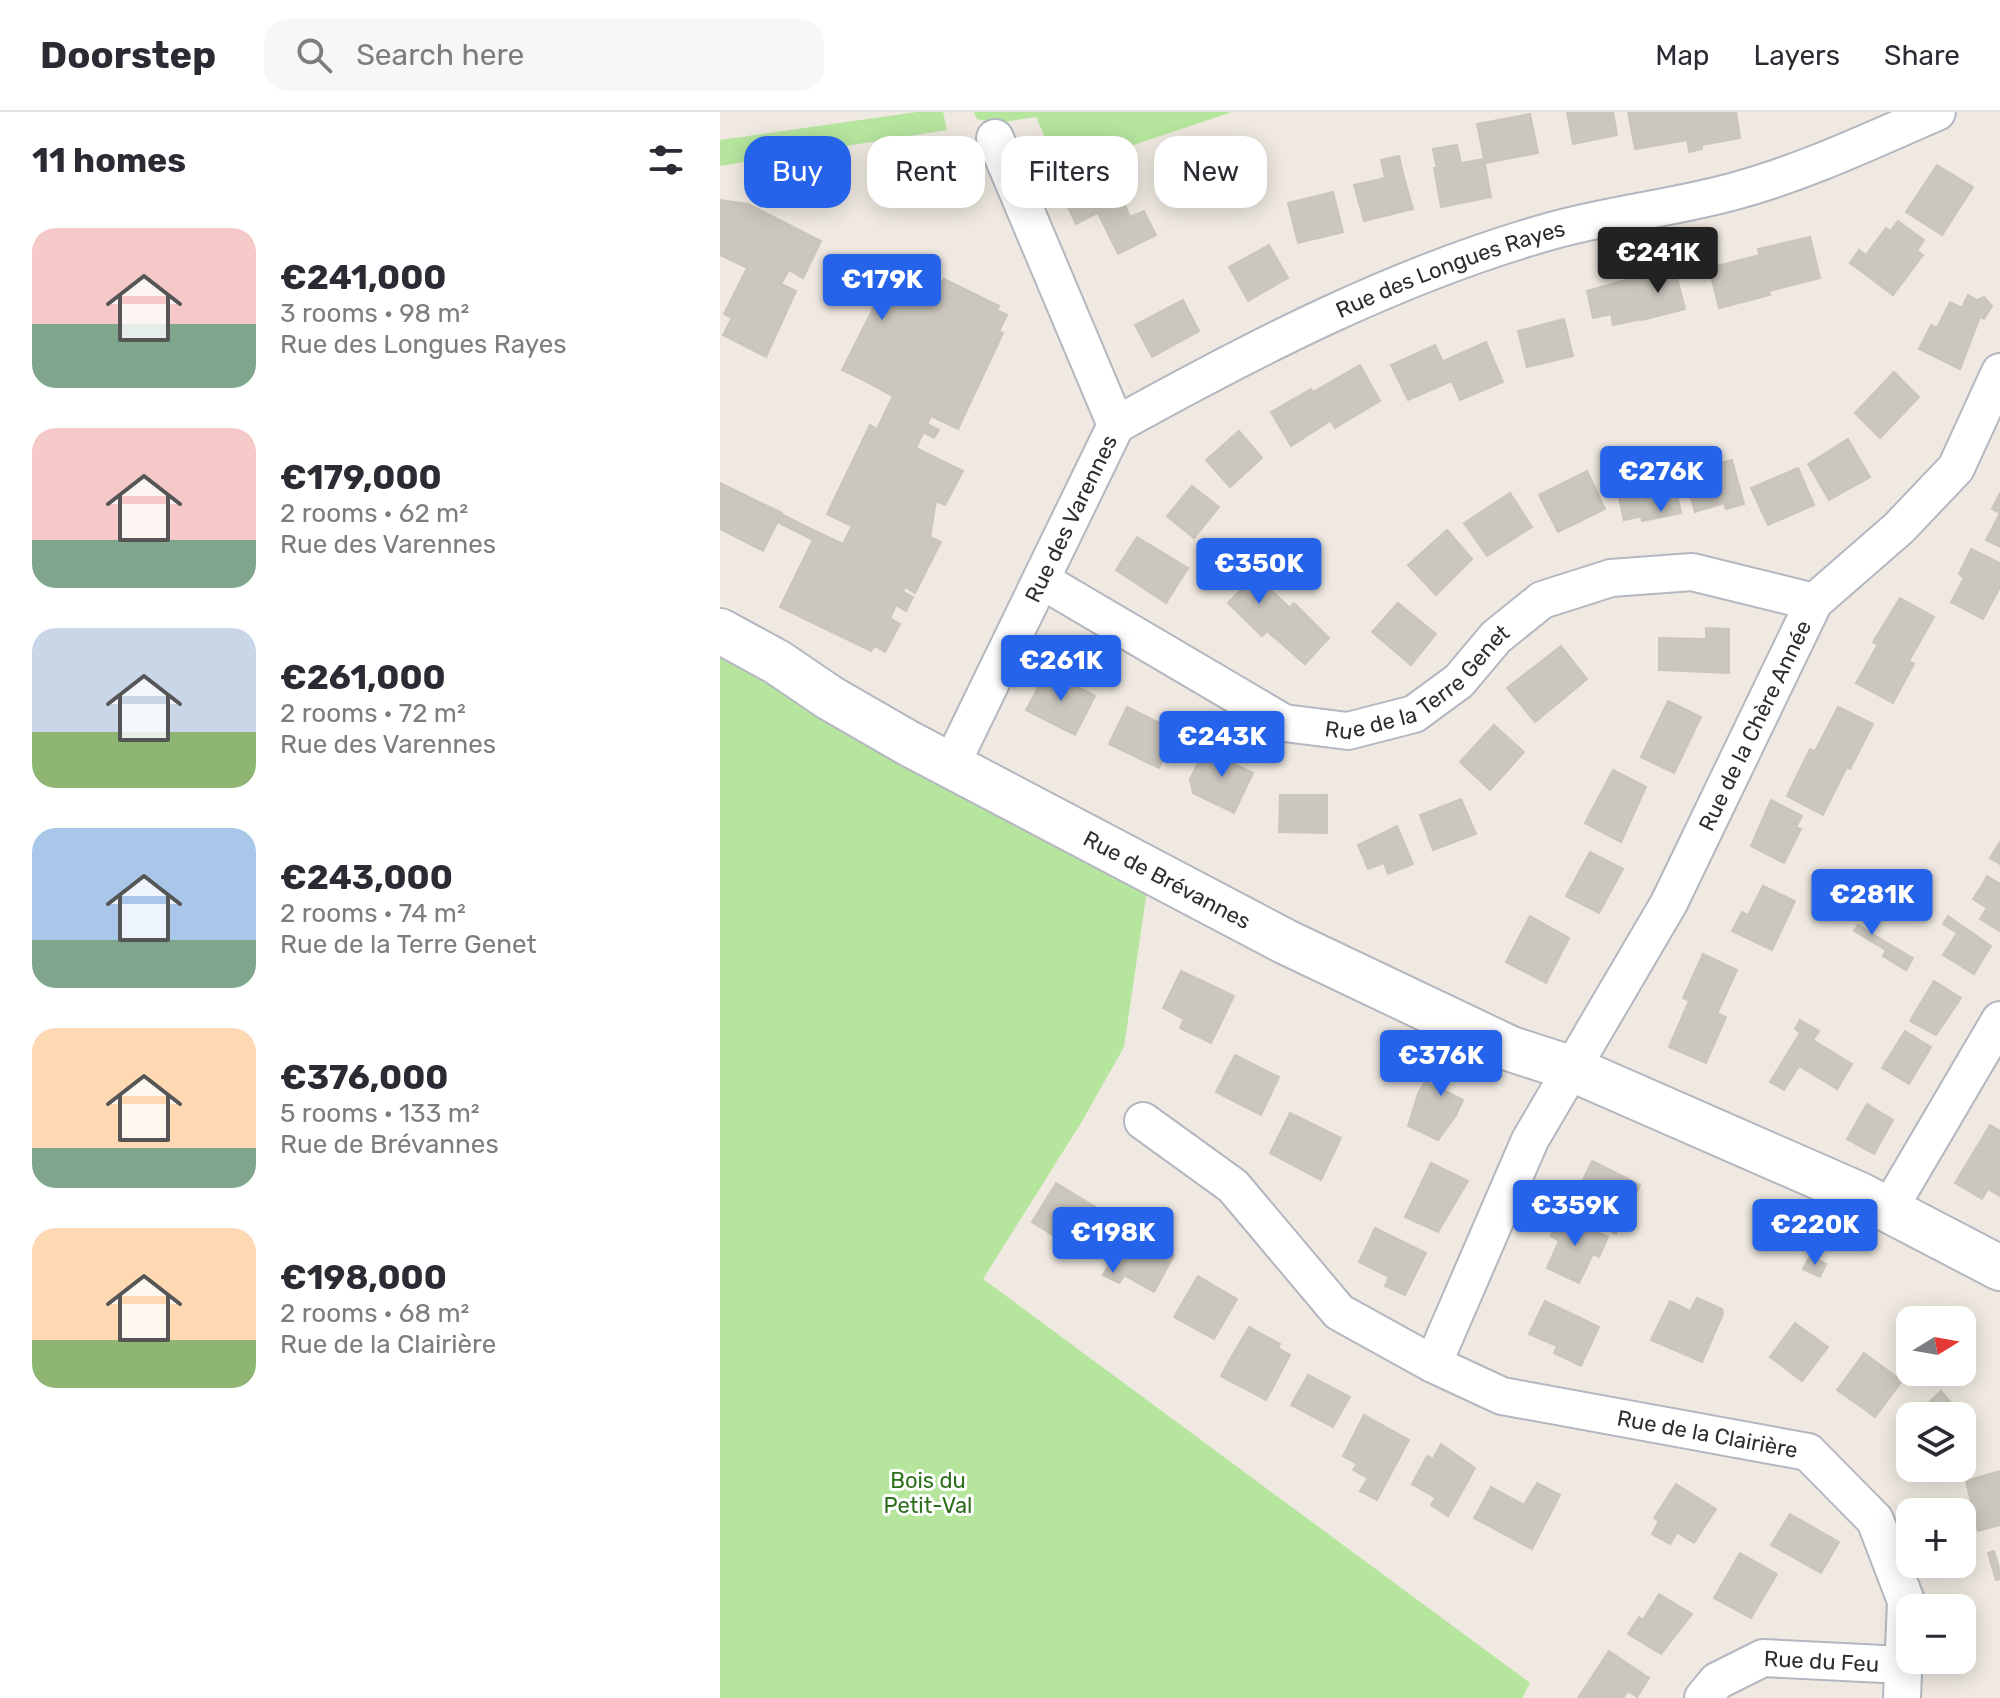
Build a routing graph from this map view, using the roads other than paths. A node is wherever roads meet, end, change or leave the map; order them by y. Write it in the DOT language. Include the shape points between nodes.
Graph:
graph roads {
  1 [pos="1937,112"];
  2 [pos="995,138"];
  3 [pos="2000,372"];
  4 [pos="1116,425"];
  5 [pos="1041,580"];
  6 [pos="1814,602"];
  7 [pos="720,631"];
  8 [pos="955,756"];
  9 [pos="2000,1020"];
  10 [pos="1570,1068"];
  11 [pos="1143,1121"];
  12 [pos="1889,1209"];
  13 [pos="2000,1268"];
  14 [pos="1433,1364"];
  15 [pos="1903,1682"];
  16 [pos="1703,1698"];
  1 -- 4 [label="street, Rue des Longues Rayes" via="1820,164 1734,191 1552,231 1459,261 1353,303 1229,362"];
  2 -- 4 [label="street, Rue des Varennes"];
  3 -- 6 [label="street, Rue de la Chère Année" via="1956,468 1899,528"];
  4 -- 5 [label="street, Rue des Varennes"];
  5 -- 6 [label="street, Rue de la Terre Genet" via="1284,723 1348,731 1414,714 1459,681 1496,637 1542,600 1611,578 1692,572"];
  5 -- 8 [label="street, Rue des Varennes"];
  6 -- 10 [label="street, Rue de la Chère Année" via="1669,903"];
  7 -- 8 [label="street, Rue de Brévannes" via="830,698"];
  8 -- 10 [label="street, Rue de Brévannes" via="1364,981 1511,1049"];
  9 -- 12 [label="street"];
  10 -- 12 [label="street, Rue de Brévannes"];
  10 -- 14 [label="street" via="1530,1140"];
  11 -- 14 [label="street, Rue de la Clairière" via="1233,1186 1339,1312"];
  12 -- 13 [label="street, Rue de Brévannes"];
  14 -- 15 [label="street, Rue de la Clairière" via="1502,1396 1808,1452 1875,1520 1906,1601"];
  15 -- 16 [label="street, Rue du Feu" via="1763,1658 1717,1681"];
}
